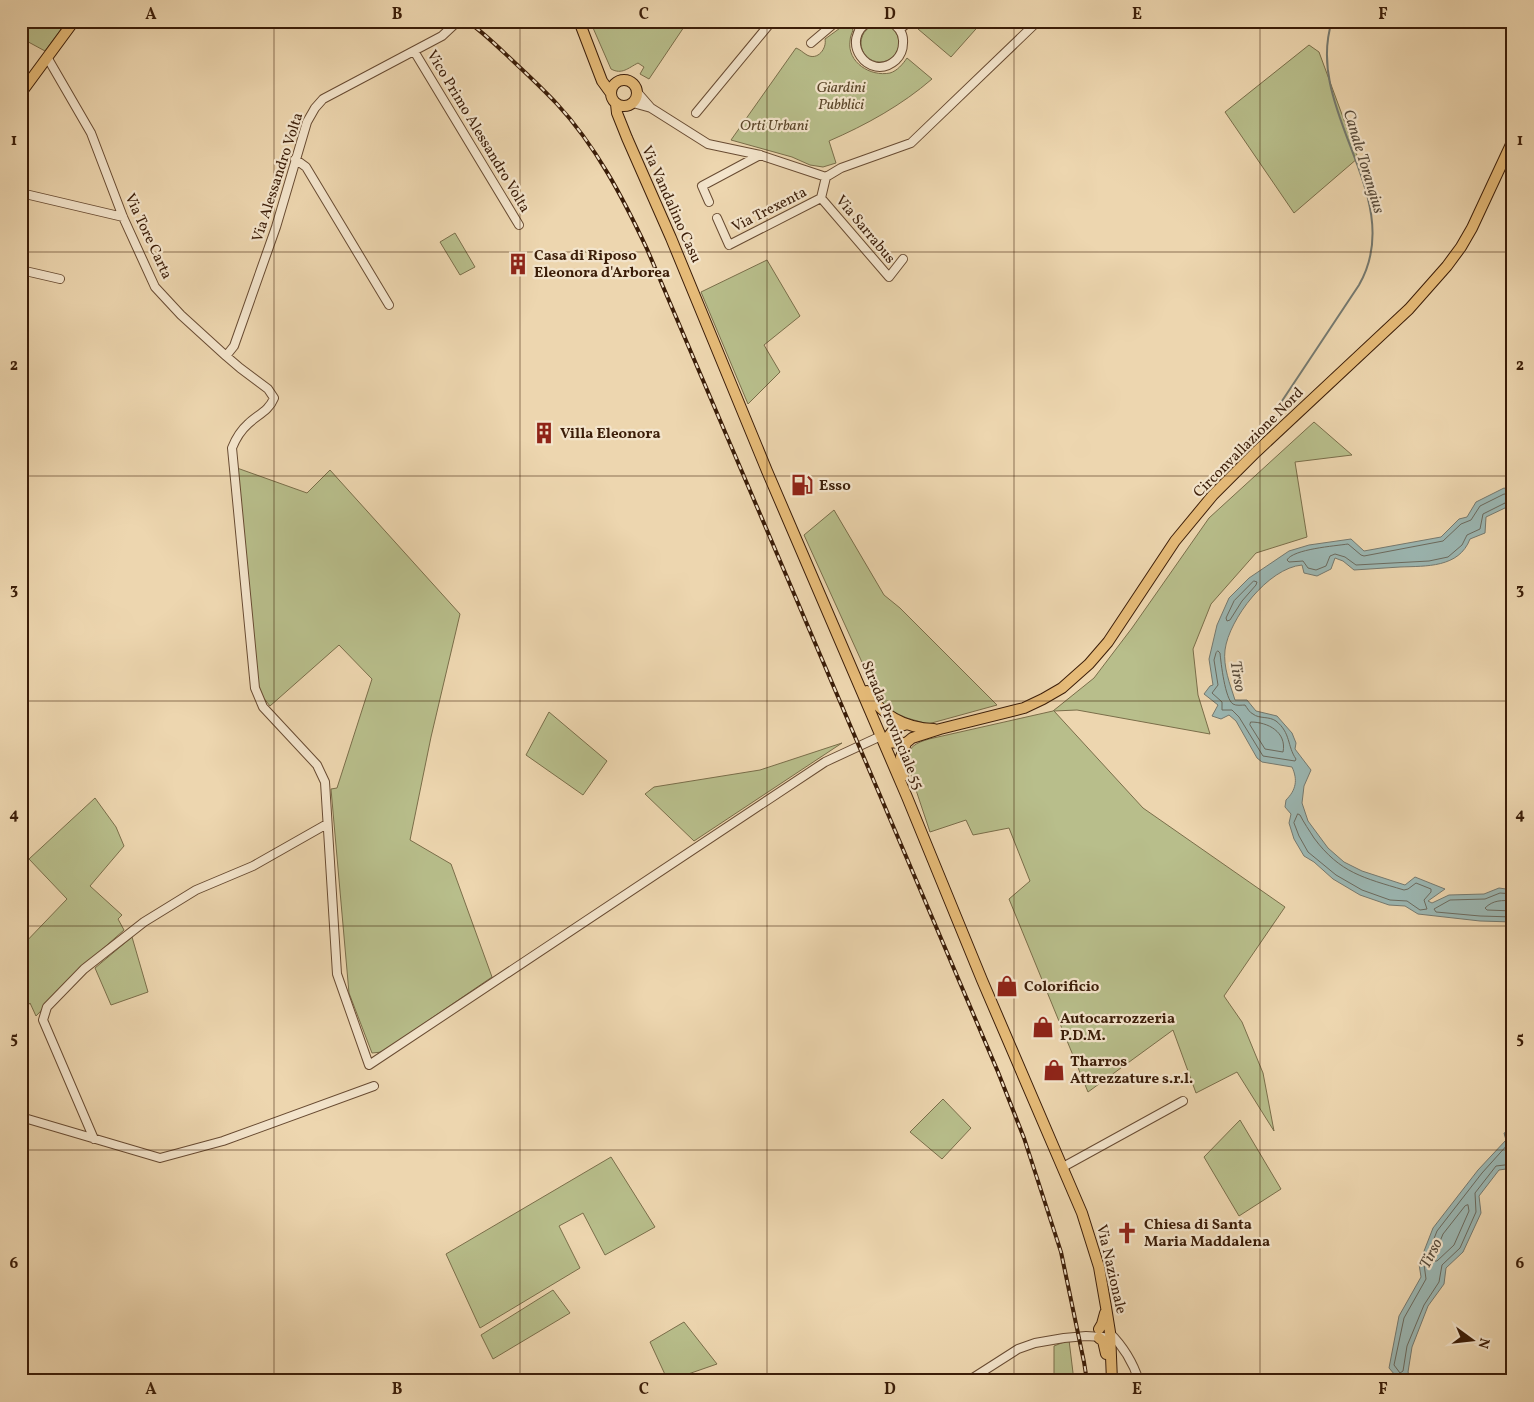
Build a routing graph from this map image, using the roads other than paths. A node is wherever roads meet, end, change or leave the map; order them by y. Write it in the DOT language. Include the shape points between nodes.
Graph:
graph roads {
  1 [pos="74,21"];
  2 [pos="458,21"];
  3 [pos="579,21"];
  4 [pos="772,21"];
  5 [pos="836,21"];
  6 [pos="853,21"];
  7 [pos="870,21"];
  8 [pos="889,21"];
  9 [pos="910,21"];
  10 [pos="1038,21"];
  11 [pos="860,29"];
  12 [pos="900,30"];
  13 [pos="811,43"];
  14 [pos="414,52"];
  15 [pos="47,57"];
  16 [pos="598,67"];
  17 [pos="620,80"];
  18 [pos="21,92"];
  19 [pos="610,92"];
  20 [pos="637,92"];
  21 [pos="625,104"];
  22 [pos="651,108"];
  23 [pos="696,112"];
  24 [pos="1513,140"];
  25 [pos="760,155"];
  26 [pos="295,159"];
  27 [pos="826,177"];
  28 [pos="21,193"];
  29 [pos="821,198"];
  30 [pos="709,202"];
  31 [pos="123,217"];
  32 [pos="716,218"];
  33 [pos="519,225"];
  34 [pos="903,259"];
  35 [pos="21,270"];
  36 [pos="60,279"];
  37 [pos="695,295"];
  38 [pos="389,305"];
  39 [pos="226,356"];
  40 [pos="849,663"];
  41 [pos="907,724"];
  42 [pos="940,729"];
  43 [pos="882,739"];
  44 [pos="906,743"];
  45 [pos="907,797"];
  46 [pos="327,824"];
  47 [pos="374,1086"];
  48 [pos="1183,1101"];
  49 [pos="21,1117"];
  50 [pos="94,1139"];
  51 [pos="1063,1167"];
  52 [pos="1106,1307"];
  53 [pos="1110,1332"];
  54 [pos="1099,1334"];
  55 [pos="968,1381"];
  56 [pos="1112,1381"];
  57 [pos="1139,1381"];
  1 -- 15 [label="main road"];
  2 -- 14 [label="street, Via Alessandro Volta" via="442,36"];
  3 -- 16 [label="main road"];
  4 -- 23 [label="street"];
  5 -- 13 [label="street"];
  6 -- 11 [label="street"];
  7 -- 11 [label="street"];
  8 -- 12 [label="street"];
  9 -- 12 [label="street"];
  10 -- 27 [label="street" via="911,143 841,168"];
  11 -- 12 [label="street" via="856,46 859,55 865,62 883,67 892,64 903,49"];
  14 -- 26 [label="street, Via Alessandro Volta" via="323,99 307,122"];
  14 -- 33 [label="street, Vico Primo Alessandro Volta"];
  15 -- 18 [label="main road"];
  15 -- 31 [label="street, Via Tore Carta" via="91,133"];
  16 -- 17 [label="main road" via="609,77"];
  16 -- 19 [label="main road"];
  17 -- 19 [label="main road"];
  17 -- 20 [label="main road" via="630,81"];
  19 -- 21 [label="main road" via="611,97"];
  20 -- 21 [label="main road" via="636,99"];
  20 -- 22 [label="street"];
  21 -- 22 [label="street"];
  21 -- 37 [label="main road, Via Vandalino Casu" via="622,124"];
  22 -- 25 [label="street" via="708,144"];
  24 -- 42 [label="main road, Circonvallazione Nord" via="1472,228 1432,290 1214,495 1176,541 1108,642 1076,676 1062,688 1024,708"];
  25 -- 27 [label="street"];
  25 -- 30 [label="street" via="702,186"];
  26 -- 38 [label="street" via="306,167"];
  26 -- 39 [label="street, Via Alessandro Volta" via="234,346"];
  27 -- 29 [label="street, Via Sarrabus"];
  28 -- 31 [label="street"];
  29 -- 32 [label="street, Via Trexenta" via="729,245"];
  29 -- 34 [label="street, Via Sarrabus" via="889,277"];
  31 -- 39 [label="street, Via Tore Carta" via="155,287"];
  35 -- 36 [label="street"];
  37 -- 40 [label="main road, Strada Provinciale 55"];
  39 -- 46 [label="street, Via Tore Carta" via="274,398 272,405 240,432 232,448 255,688 262,707 317,765 325,782"];
  40 -- 41 [label="main road, Circonvallazione Nord" via="880,709"];
  40 -- 43 [label="main road, Strada Provinciale 55"];
  41 -- 42 [label="main road, Circonvallazione Nord"];
  41 -- 43 [label="main road" via="895,728"];
  42 -- 44 [label="main road, Circonvallazione Nord"];
  43 -- 44 [label="main road, Circonvallazione Nord"];
  43 -- 45 [label="main road, Strada Provinciale 55"];
  43 -- 46 [label="street" via="825,762 369,1065 337,974"];
  44 -- 45 [label="main road" via="901,764"];
  45 -- 51 [label="main road, Strada Provinciale 55"];
  46 -- 50 [label="street" via="253,866 196,890 144,922 84,969 48,1007 43,1020"];
  47 -- 50 [label="street" via="223,1141 160,1158"];
  48 -- 51 [label="street"];
  49 -- 50 [label="street"];
  51 -- 52 [label="main road, Via Nazionale" via="1089,1232"];
  52 -- 53 [label="main road, Via Nazionale"];
  52 -- 54 [label="main road"];
  53 -- 54 [label="street" via="1106,1329"];
  53 -- 56 [label="main road, Via Nazionale"];
  53 -- 57 [label="street" via="1125,1350"];
  54 -- 55 [label="street" via="1035,1343 1018,1349"];
  54 -- 56 [label="main road"];
}
